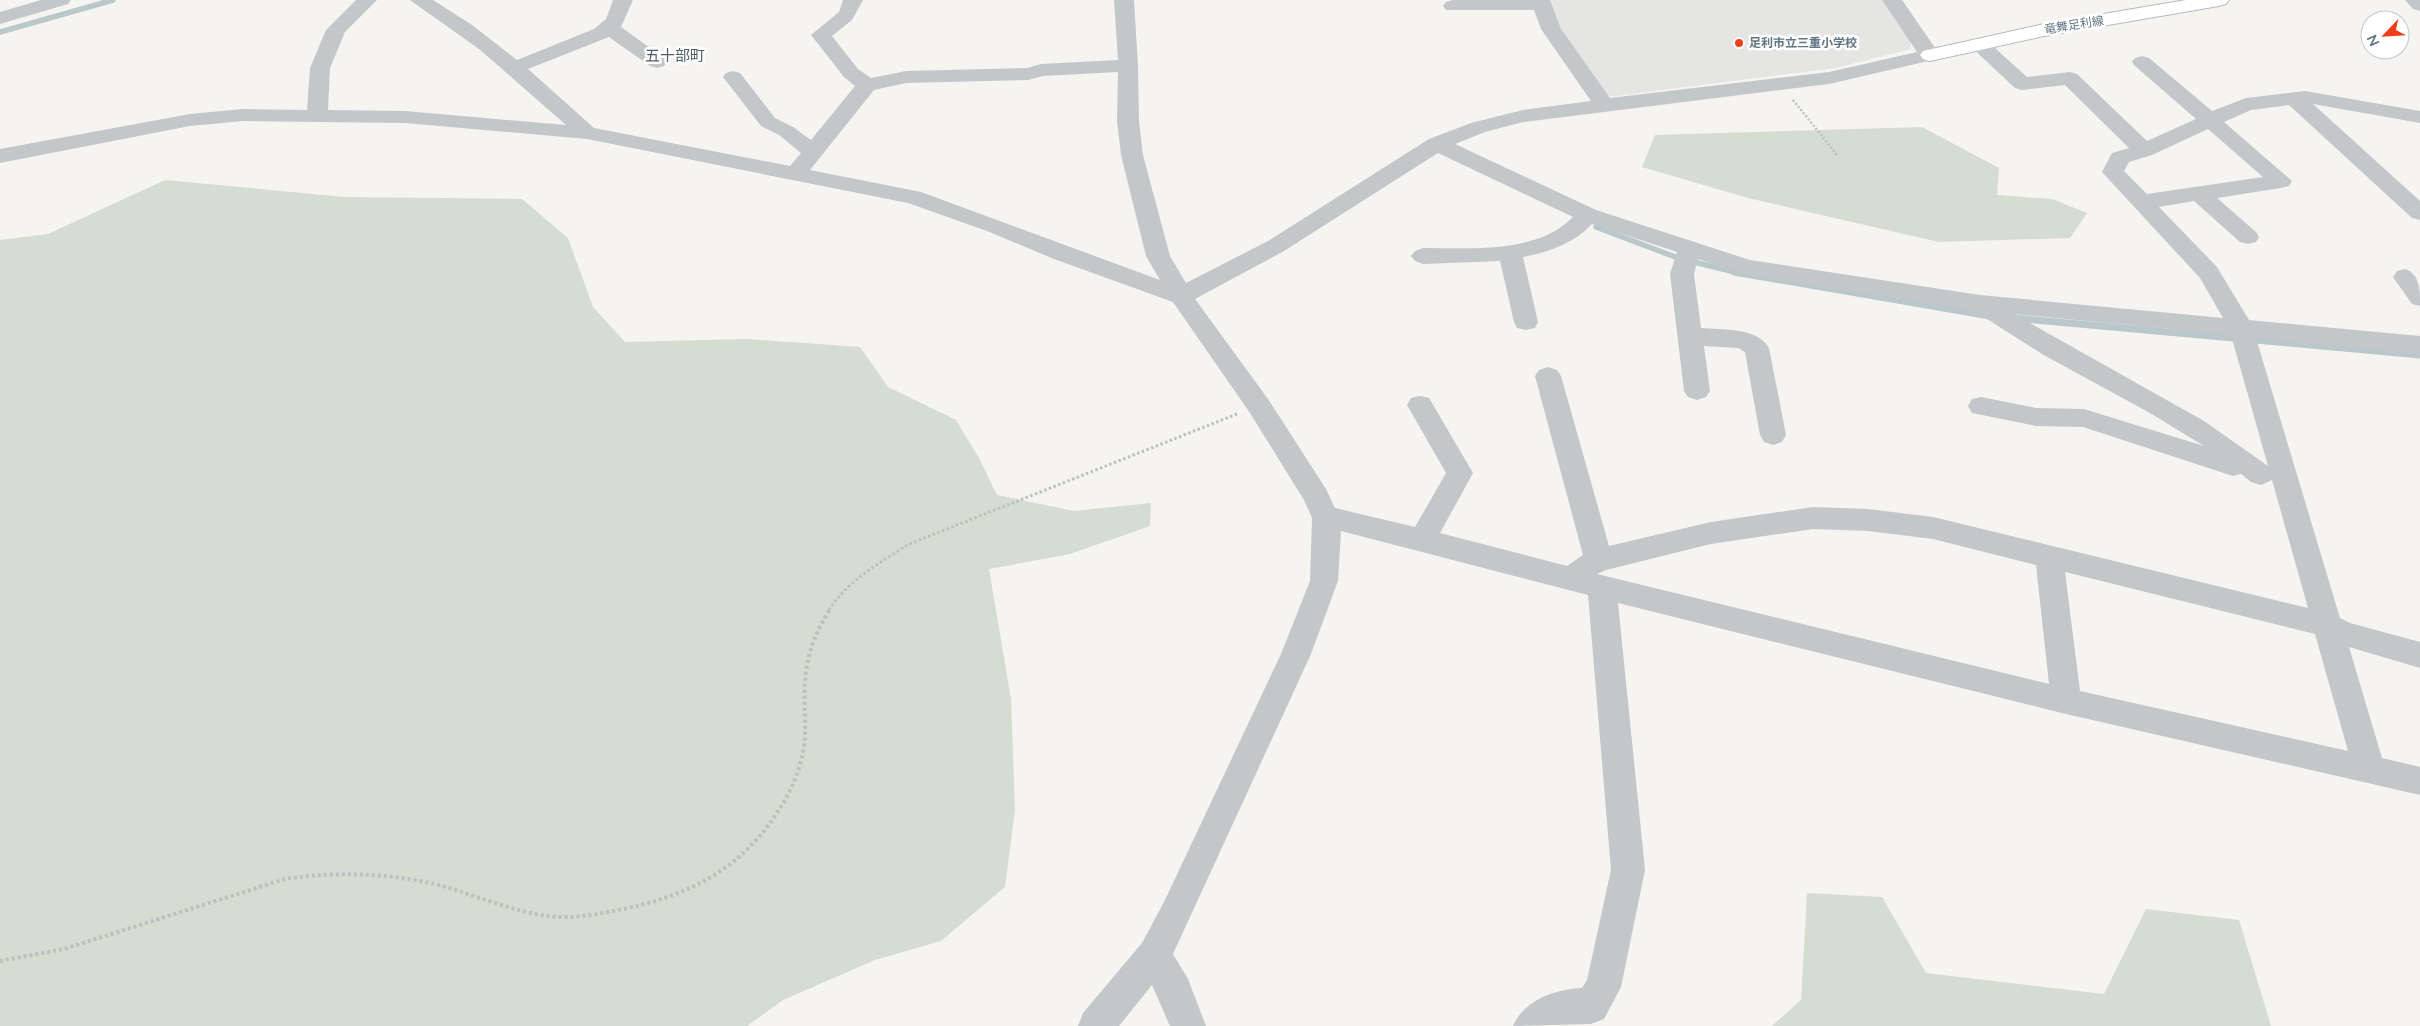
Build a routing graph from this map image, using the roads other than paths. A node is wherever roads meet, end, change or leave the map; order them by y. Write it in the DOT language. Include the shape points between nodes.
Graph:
graph roads {
  1 [pos="61,0"];
  2 [pos="367,0"];
  3 [pos="420,0"];
  4 [pos="623,0"];
  5 [pos="853,0"];
  6 [pos="1124,0"];
  7 [pos="1892,0"];
  8 [pos="2219,0"];
  9 [pos="2415,0"];
  10 [pos="1540,2"];
  11 [pos="2175,4"];
  12 [pos="2420,5"];
  13 [pos="1453,6"];
  14 [pos="0,18"];
  15 [pos="608,27"];
  16 [pos="1978,43"];
  17 [pos="1930,55"];
  18 [pos="657,62"];
  19 [pos="2142,62"];
  20 [pos="1128,66"];
  21 [pos="516,67"];
  22 [pos="733,77"];
  23 [pos="867,85"];
  24 [pos="2294,98"];
  25 [pos="1604,105"];
  26 [pos="317,115"];
  27 [pos="2420,117"];
  28 [pos="2210,120"];
  29 [pos="587,132"];
  30 [pos="1437,144"];
  31 [pos="2144,150"];
  32 [pos="813,152"];
  33 [pos="0,156"];
  34 [pos="797,172"];
  35 [pos="2200,194"];
  36 [pos="2142,202"];
  37 [pos="2420,213"];
  38 [pos="1588,215"];
  39 [pos="2248,237"];
  40 [pos="1690,248"];
  41 [pos="1510,253"];
  42 [pos="1424,256"];
  43 [pos="2405,277"];
  44 [pos="1181,296"];
  45 [pos="2420,298"];
  46 [pos="1980,303"];
  47 [pos="1526,322"];
  48 [pos="2241,327"];
  49 [pos="1691,336"];
  50 [pos="2420,345"];
  51 [pos="1548,376"];
  52 [pos="1698,391"];
  53 [pos="1420,405"];
  54 [pos="1981,406"];
  55 [pos="1773,435"];
  56 [pos="2260,476"];
  57 [pos="2286,482"];
  58 [pos="1326,518"];
  59 [pos="1422,541"];
  60 [pos="2049,557"];
  61 [pos="1601,573"];
  62 [pos="2327,625"];
  63 [pos="2420,654"];
  64 [pos="2066,701"];
  65 [pos="2368,768"];
  66 [pos="2420,781"];
  67 [pos="1154,955"];
  68 [pos="1096,1026"];
  69 [pos="1188,1026"];
  70 [pos="1531,1026"];
  1 -- 14 [label="street"];
  2 -- 26 [label="street" via="336,30 320,68"];
  3 -- 21 [label="street" via="452,18"];
  4 -- 15 [label="street" via="614,22"];
  5 -- 23 [label="street" via="834,28 821,34 851,73"];
  6 -- 20 [label="street"];
  7 -- 17 [label="street"];
  8 -- 11 [label="main road, 竜舞足利線"];
  9 -- 12 [label="street"];
  10 -- 13 [label="street"];
  10 -- 25 [label="street" via="1551,29"];
  11 -- 16 [label="main road, 竜舞足利線"];
  15 -- 18 [label="street"];
  15 -- 21 [label="street" via="601,34"];
  16 -- 17 [label="main road, 竜舞足利線"];
  16 -- 31 [label="street" via="2022,84 2070,78"];
  17 -- 25 [label="street" via="1829,78"];
  19 -- 28 [label="street"];
  20 -- 23 [label="street" via="1041,70 1028,74 906,77"];
  20 -- 44 [label="street" via="1132,155 1158,256"];
  21 -- 29 [label="street"];
  22 -- 32 [label="street" via="768,122"];
  23 -- 32 [label="street"];
  24 -- 27 [label="street" via="2304,96"];
  24 -- 28 [label="street" via="2246,104"];
  24 -- 37 [label="street"];
  25 -- 30 [label="street" via="1522,116 1478,127"];
  26 -- 29 [label="street" via="405,117"];
  26 -- 33 [label="street" via="244,115 190,120"];
  28 -- 31 [label="street"];
  28 -- 35 [label="street" via="2281,181"];
  29 -- 34 [label="street"];
  30 -- 38 [label="street"];
  30 -- 44 [label="street" via="1276,246"];
  31 -- 36 [label="street" via="2120,158 2113,172"];
  32 -- 34 [label="street"];
  34 -- 44 [label="street" via="913,197"];
  35 -- 36 [label="street"];
  35 -- 39 [label="street"];
  36 -- 48 [label="street" via="2209,272"];
  38 -- 40 [label="street"];
  38 -- 41 [label="street" via="1574,229 1530,250"];
  40 -- 46 [label="street" via="1748,267"];
  40 -- 49 [label="street" via="1682,274"];
  41 -- 42 [label="street"];
  41 -- 47 [label="street"];
  43 -- 45 [label="street"];
  44 -- 58 [label="street" via="1259,406 1316,496"];
  46 -- 48 [label="street"];
  46 -- 56 [label="street" via="2021,332 2161,408"];
  48 -- 50 [label="street"];
  48 -- 57 [label="street"];
  49 -- 52 [label="street"];
  49 -- 55 [label="street" via="1743,340 1757,348"];
  51 -- 61 [label="street"];
  53 -- 59 [label="street" via="1460,473"];
  54 -- 56 [label="street" via="2036,417 2094,420"];
  56 -- 57 [label="street"];
  57 -- 62 [label="street"];
  58 -- 59 [label="street" via="1351,521"];
  58 -- 67 [label="street" via="1324,581 1296,654"];
  59 -- 61 [label="street" via="1572,578"];
  60 -- 61 [label="street" via="1933,528 1868,520 1813,518 1710,532"];
  60 -- 62 [label="street"];
  60 -- 64 [label="street"];
  61 -- 64 [label="street"];
  61 -- 70 [label="street" via="1628,870 1603,987 1591,1006 1548,1011"];
  62 -- 63 [label="street" via="2342,633"];
  62 -- 65 [label="street"];
  64 -- 65 [label="street"];
  65 -- 66 [label="street"];
  67 -- 68 [label="street"];
  67 -- 69 [label="street" via="1175,992"];
}
